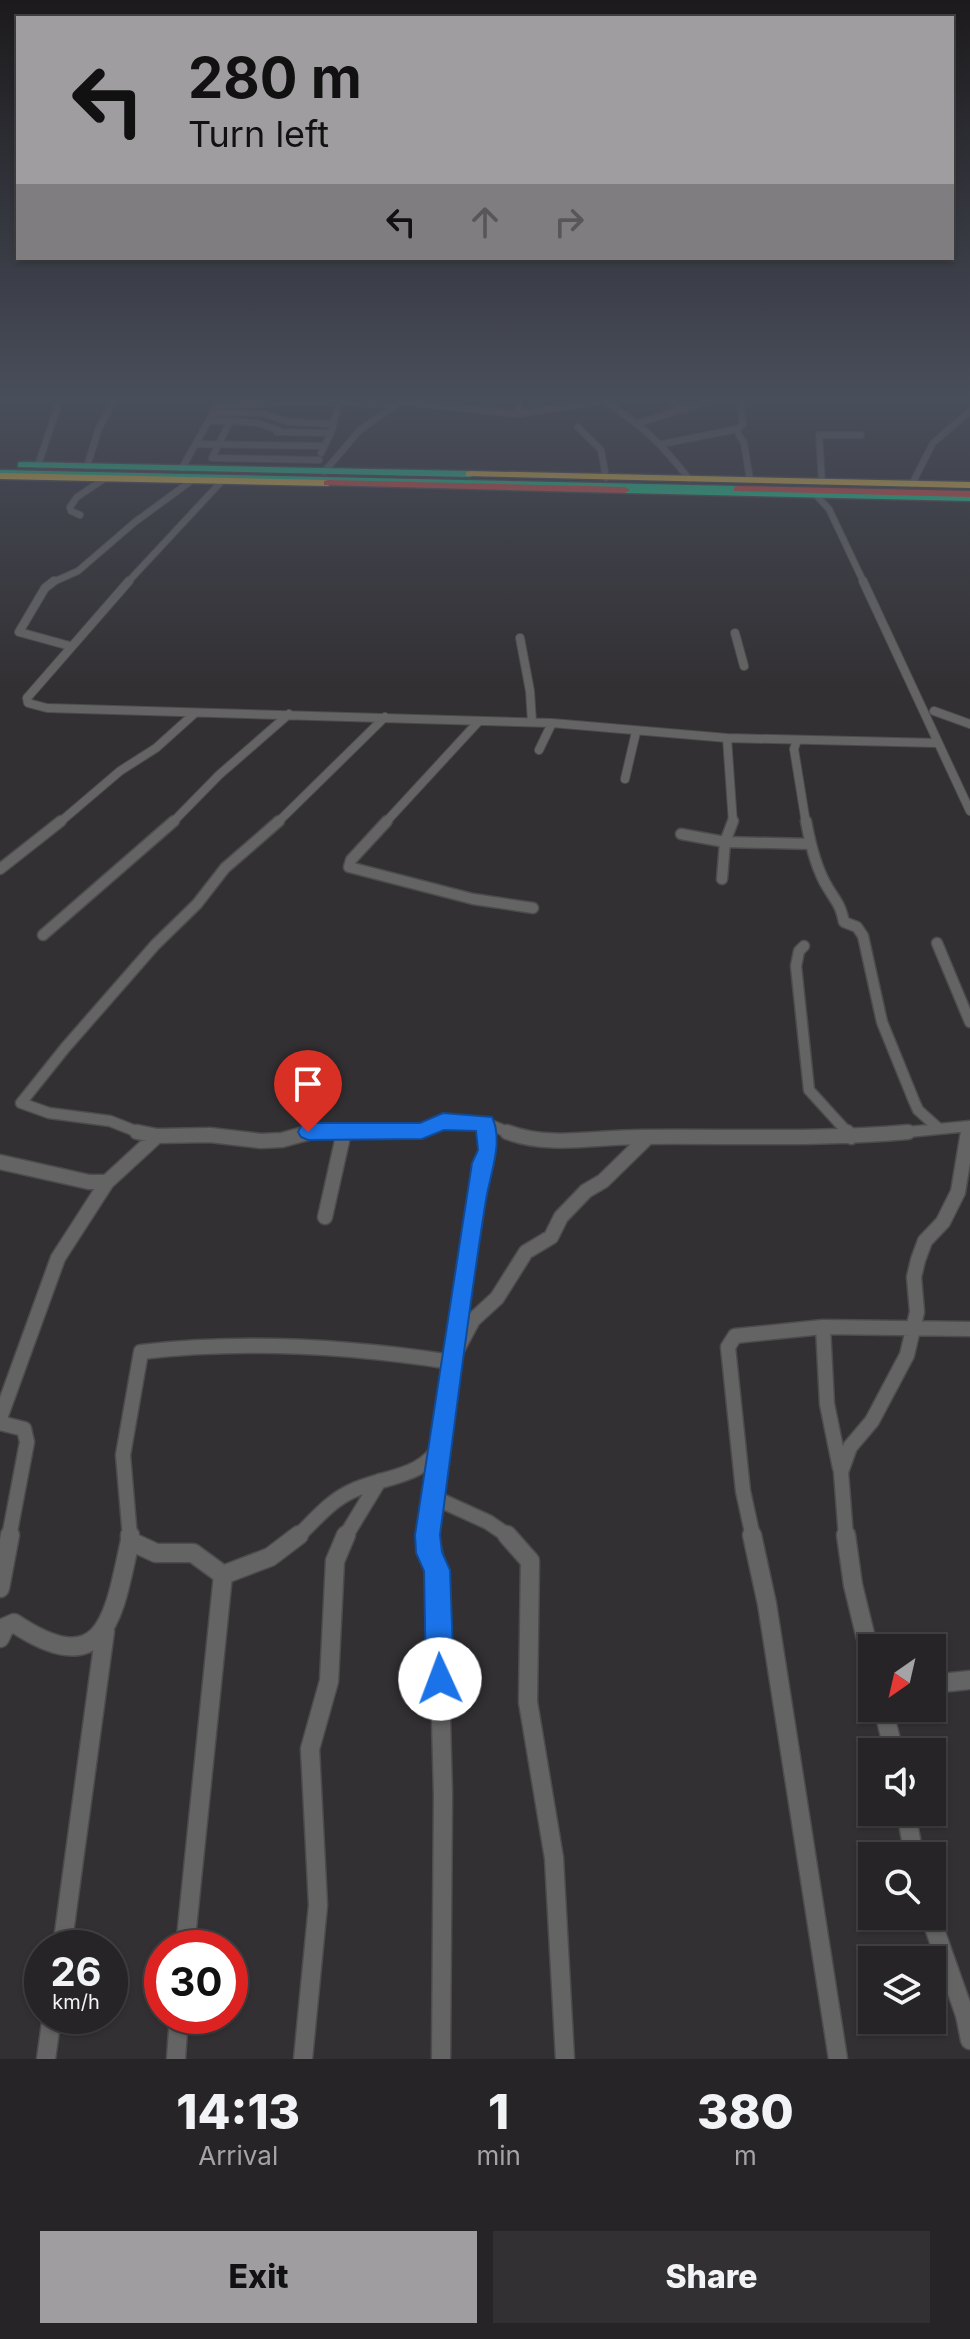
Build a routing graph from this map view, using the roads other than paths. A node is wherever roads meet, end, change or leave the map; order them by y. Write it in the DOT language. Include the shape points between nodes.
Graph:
graph roads {
  1 [pos="83,493"];
  2 [pos="167,493"];
  3 [pos="211,493"];
  4 [pos="821,493"];
  5 [pos="861,493"];
  6 [pos="915,493"];
  7 [pos="970,496"];
  8 [pos="80,515"];
  9 [pos="735,633"];
  10 [pos="520,638"];
  11 [pos="70,646"];
  12 [pos="744,666"];
  13 [pos="934,711"];
  14 [pos="195,713"];
  15 [pos="289,714"];
  16 [pos="385,717"];
  17 [pos="479,721"];
  18 [pos="532,722"];
  19 [pos="552,723"];
  20 [pos="970,724"];
  21 [pos="636,732"];
  22 [pos="727,738"];
  23 [pos="797,740"];
  24 [pos="938,743"];
  25 [pos="539,750"];
  26 [pos="625,779"];
  27 [pos="970,811"];
  28 [pos="681,834"];
  29 [pos="725,842"];
  30 [pos="810,844"];
  31 [pos="0,869"];
  32 [pos="722,879"];
  33 [pos="533,908"];
  34 [pos="43,935"];
  35 [pos="937,943"];
  36 [pos="804,946"];
  37 [pos="970,1022"];
  38 [pos="485,1123"];
  39 [pos="969,1126"];
  40 [pos="938,1128"];
  41 [pos="344,1129"];
  42 [pos="851,1137"];
  43 [pos="647,1138"];
  44 [pos="140,1142"];
  45 [pos="0,1162"];
  46 [pos="107,1182"];
  47 [pos="325,1217"];
  48 [pos="913,1326"];
  49 [pos="823,1327"];
  50 [pos="970,1329"];
  51 [pos="451,1362"];
  52 [pos="0,1420"];
  53 [pos="437,1456"];
  54 [pos="841,1472"];
  55 [pos="379,1481"];
  56 [pos="433,1497"];
  57 [pos="130,1541"];
  58 [pos="223,1575"];
  59 [pos="0,1588"];
  60 [pos="105,1631"];
  61 [pos="865,1634"];
  62 [pos="0,1638"];
  63 [pos="970,1680"];
  64 [pos="946,1683"];
  65 [pos="64,1930"];
  66 [pos="187,1930"];
  67 [pos="935,1930"];
  68 [pos="49,2034"];
  69 [pos="178,2034"];
  70 [pos="970,2040"];
  71 [pos="46,2059"];
  72 [pos="176,2059"];
  73 [pos="303,2059"];
  74 [pos="441,2059"];
  75 [pos="565,2059"];
  76 [pos="838,2059"];
  1 -- 8 [label="street" via="71,511"];
  2 -- 11 [label="street" via="78,571 45,588 19,632"];
  3 -- 11 [label="street"];
  4 -- 24 [label="street"];
  5 -- 7 [label="main road"];
  6 -- 7 [label="main road"];
  9 -- 12 [label="street"];
  10 -- 18 [label="street"];
  11 -- 14 [label="street" via="28,703"];
  13 -- 20 [label="street"];
  14 -- 15 [label="street"];
  14 -- 31 [label="street"];
  15 -- 16 [label="street"];
  15 -- 34 [label="street"];
  16 -- 17 [label="street"];
  16 -- 44 [label="street" via="225,868 22,1099 23,1106 120,1124"];
  17 -- 18 [label="street"];
  17 -- 33 [label="street" via="349,867 473,899"];
  18 -- 19 [label="street"];
  19 -- 21 [label="street"];
  19 -- 25 [label="street"];
  21 -- 22 [label="street"];
  21 -- 26 [label="street"];
  22 -- 23 [label="street"];
  22 -- 29 [label="street" via="733,822"];
  23 -- 24 [label="street"];
  23 -- 30 [label="street" via="794,749"];
  24 -- 27 [label="street"];
  28 -- 29 [label="street"];
  29 -- 30 [label="street"];
  29 -- 32 [label="street"];
  30 -- 40 [label="street" via="827,887 840,902 844,922 863,936 882,1022 918,1110"];
  35 -- 37 [label="street"];
  36 -- 42 [label="street" via="796,966 809,1090"];
  38 -- 41 [label="street" via="443,1122 422,1131"];
  38 -- 43 [label="street" via="529,1140"];
  38 -- 51 [label="street" via="488,1150"];
  39 -- 40 [label="street"];
  39 -- 48 [label="street" via="958,1192 918,1260"];
  40 -- 42 [label="street"];
  41 -- 44 [label="street" via="282,1140 210,1135 157,1136"];
  41 -- 47 [label="street"];
  42 -- 43 [label="street"];
  43 -- 51 [label="street" via="586,1191 561,1217 551,1237 526,1252 497,1298 473,1320"];
  44 -- 46 [label="street"];
  45 -- 46 [label="street"];
  46 -- 52 [label="street" via="58,1258"];
  48 -- 49 [label="street"];
  48 -- 50 [label="street"];
  48 -- 54 [label="street" via="907,1355 872,1421 850,1447"];
  49 -- 54 [label="street" via="827,1404"];
  49 -- 76 [label="street" via="735,1336 728,1347 741,1475 767,1604"];
  51 -- 53 [label="street"];
  51 -- 57 [label="street" via="278,1344 141,1352 123,1455"];
  52 -- 59 [label="street" via="24,1429 27,1442"];
  53 -- 55 [label="street" via="417,1472"];
  53 -- 56 [label="street"];
  54 -- 61 [label="street" via="853,1585"];
  55 -- 58 [label="street" via="331,1502 277,1554"];
  55 -- 73 [label="street" via="348,1529 335,1561 329,1681 312,1725 318,1905"];
  56 -- 74 [label="street" via="428,1535 437,1570 443,1794"];
  56 -- 75 [label="street" via="514,1539 530,1561 528,1702 554,1858"];
  57 -- 58 [label="street" via="156,1553 193,1553"];
  57 -- 60 [label="street"];
  58 -- 66 [label="street"];
  60 -- 62 [label="street" via="89,1643 67,1645 14,1623"];
  60 -- 65 [label="street"];
  63 -- 64 [label="street"];
  67 -- 70 [label="street"];
  68 -- 71 [label="street"];
  69 -- 72 [label="street"];
}
